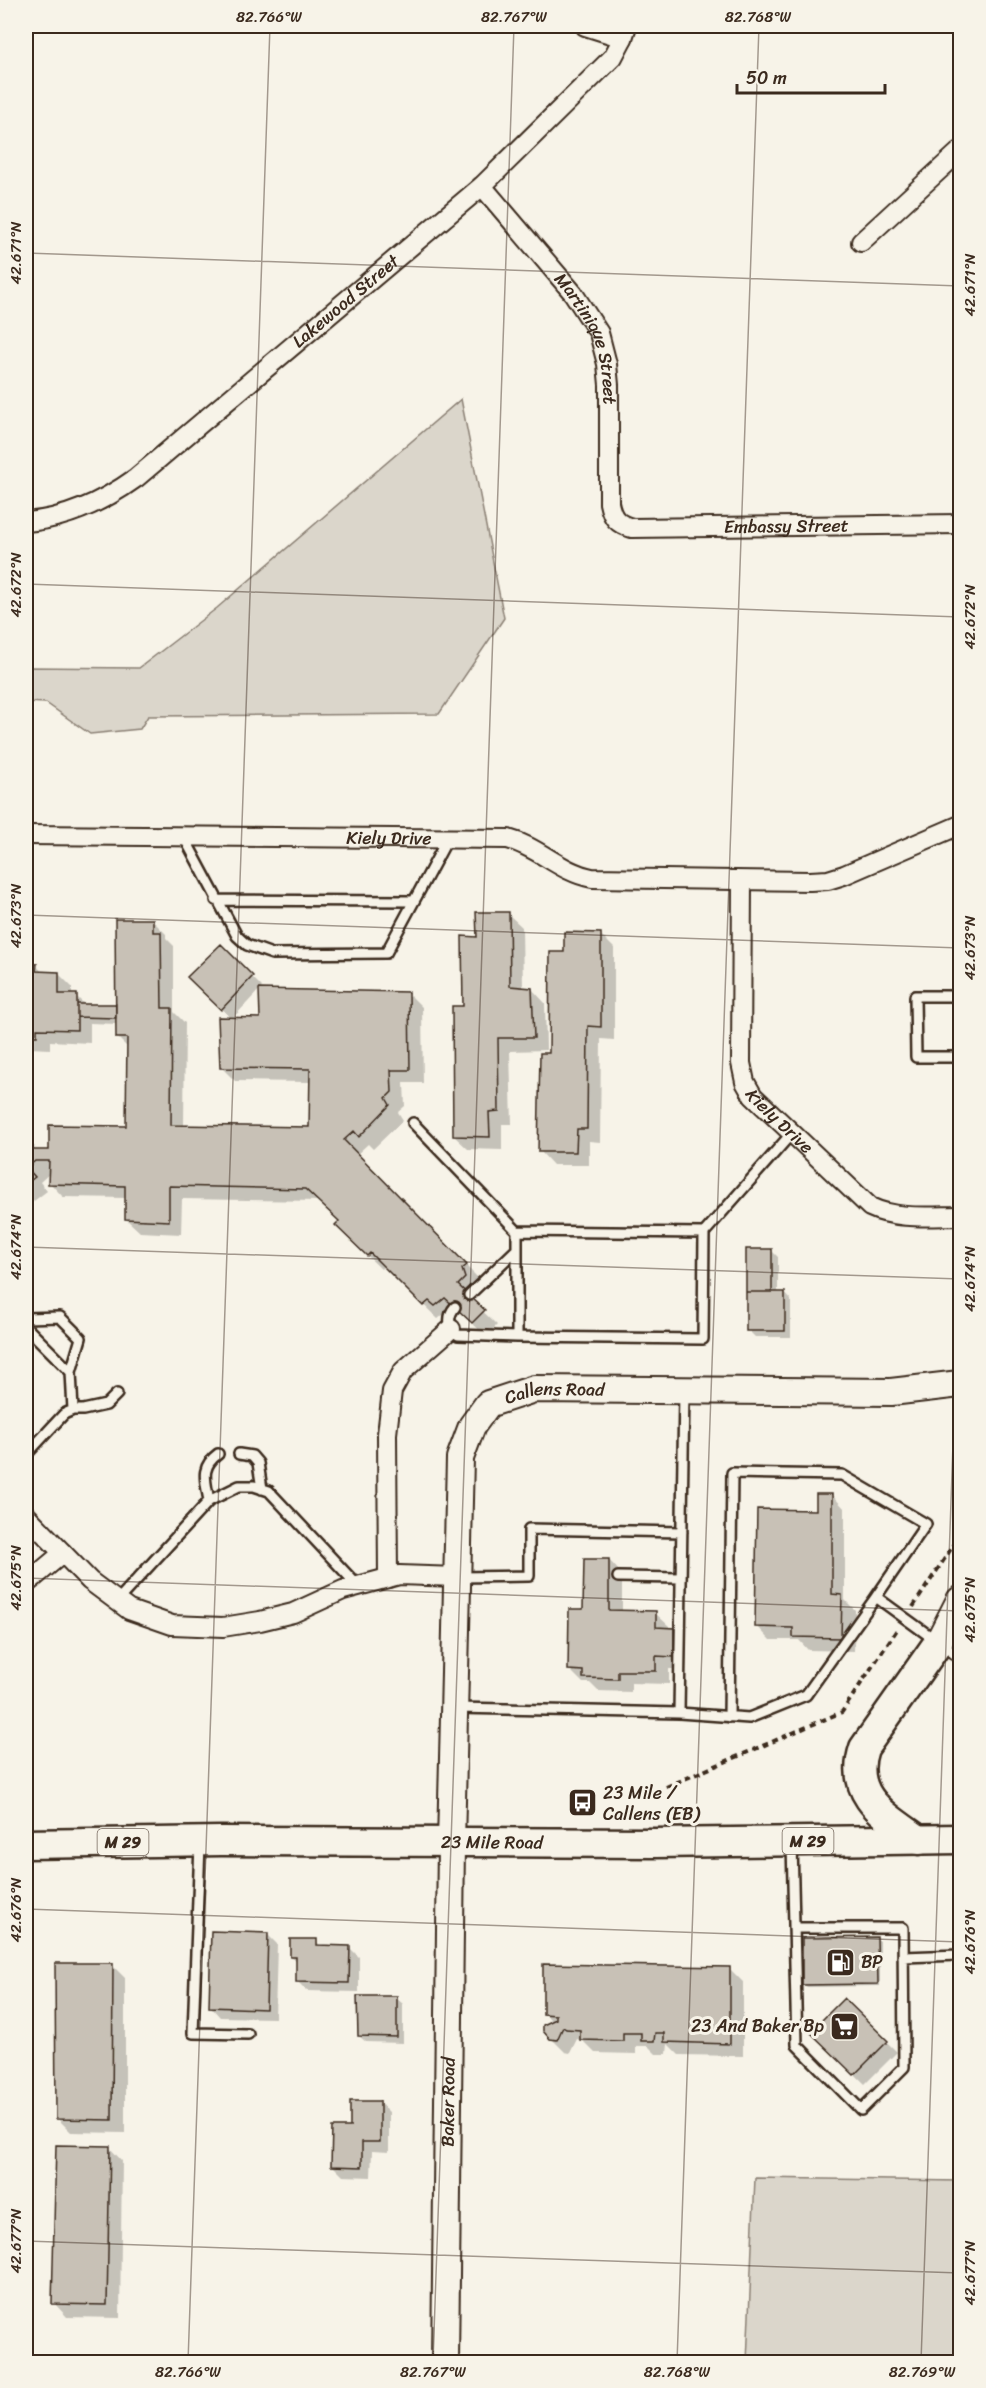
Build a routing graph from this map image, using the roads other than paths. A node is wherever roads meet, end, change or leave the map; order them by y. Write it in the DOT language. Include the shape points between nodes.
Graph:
graph roads {
  1 [pos="585,26"];
  2 [pos="625,32"];
  3 [pos="960,151"];
  4 [pos="482,186"];
  5 [pos="861,242"];
  6 [pos="616,520"];
  7 [pos="26,522"];
  8 [pos="960,524"];
  9 [pos="960,825"];
  10 [pos="26,836"];
  11 [pos="184,837"];
  12 [pos="448,838"];
  13 [pos="742,881"];
  14 [pos="216,900"];
  15 [pos="414,901"];
  16 [pos="960,996"];
  17 [pos="960,1057"];
  18 [pos="413,1124"];
  19 [pos="792,1133"];
  20 [pos="960,1216"];
  21 [pos="517,1231"];
  22 [pos="704,1233"];
  23 [pos="517,1249"];
  24 [pos="469,1295"];
  25 [pos="455,1307"];
  26 [pos="26,1318"];
  27 [pos="26,1327"];
  28 [pos="451,1329"];
  29 [pos="517,1337"];
  30 [pos="71,1372"];
  31 [pos="960,1384"];
  32 [pos="684,1390"];
  33 [pos="117,1394"];
  34 [pos="73,1410"];
  35 [pos="218,1454"];
  36 [pos="239,1454"];
  37 [pos="26,1455"];
  38 [pos="262,1489"];
  39 [pos="209,1501"];
  40 [pos="26,1515"];
  41 [pos="682,1532"];
  42 [pos="63,1554"];
  43 [pos="457,1576"];
  44 [pos="618,1577"];
  45 [pos="388,1578"];
  46 [pos="681,1578"];
  47 [pos="26,1584"];
  48 [pos="358,1586"];
  49 [pos="876,1598"];
  50 [pos="960,1600"];
  51 [pos="117,1601"];
  52 [pos="949,1651"];
  53 [pos="454,1708"];
  54 [pos="679,1713"];
  55 [pos="729,1717"];
  56 [pos="960,1839"];
  57 [pos="919,1840"];
  58 [pos="200,1841"];
  59 [pos="792,1842"];
  60 [pos="26,1844"];
  61 [pos="451,1844"];
  62 [pos="795,1928"];
  63 [pos="960,1955"];
  64 [pos="903,1957"];
  65 [pos="248,2034"];
  66 [pos="445,2362"];
  1 -- 2 [label="street"];
  2 -- 4 [label="street, Lakewood Street" via="613,57"];
  3 -- 5 [label="street"];
  4 -- 6 [label="street, Martinique Street" via="573,293 599,333 607,364 609,503"];
  4 -- 7 [label="street, Lakewood Street" via="122,488 67,514"];
  6 -- 8 [label="street, Embassy Street" via="632,528"];
  9 -- 13 [label="street, Kiely Drive" via="828,880"];
  10 -- 11 [label="street, Kiely Drive"];
  11 -- 12 [label="street, Kiely Drive"];
  11 -- 14 [label="lane"];
  12 -- 13 [label="street, Kiely Drive" via="525,843 559,867 592,878"];
  12 -- 15 [label="lane"];
  13 -- 19 [label="street, Kiely Drive" via="741,1063 753,1096"];
  14 -- 15 [label="lane"];
  14 -- 15 [label="lane" via="237,936 247,945 272,954 386,953"];
  16 -- 17 [label="lane" via="915,996 916,1057"];
  18 -- 21 [label="lane"];
  19 -- 20 [label="street, Kiely Drive" via="870,1207 915,1216"];
  19 -- 22 [label="lane"];
  21 -- 22 [label="lane"];
  21 -- 23 [label="lane"];
  22 -- 29 [label="lane" via="703,1339"];
  23 -- 24 [label="lane"];
  23 -- 29 [label="lane"];
  25 -- 28 [label="lane" via="450,1317"];
  26 -- 30 [label="lane" via="60,1317 81,1338"];
  27 -- 30 [label="lane"];
  28 -- 29 [label="lane" via="458,1335"];
  28 -- 45 [label="street" via="403,1371 392,1391 387,1434"];
  30 -- 34 [label="lane"];
  31 -- 32 [label="street, Callens Road" via="891,1392"];
  32 -- 41 [label="lane"];
  32 -- 43 [label="street, Callens Road" via="534,1389 489,1404 472,1426 460,1458"];
  33 -- 34 [label="lane" via="106,1405"];
  34 -- 37 [label="lane" via="64,1414"];
  35 -- 39 [label="lane" via="209,1461 204,1473"];
  36 -- 38 [label="lane" via="252,1456 258,1463"];
  38 -- 39 [label="lane" via="238,1486"];
  38 -- 48 [label="lane" via="269,1491"];
  39 -- 51 [label="lane"];
  40 -- 42 [label="street"];
  41 -- 43 [label="lane" via="529,1529 529,1576"];
  41 -- 46 [label="lane"];
  42 -- 47 [label="street"];
  42 -- 51 [label="street"];
  43 -- 45 [label="street"];
  43 -- 53 [label="street, Callens Road"];
  44 -- 46 [label="lane"];
  45 -- 48 [label="street"];
  46 -- 54 [label="lane"];
  48 -- 51 [label="street" via="293,1612 223,1627 172,1624 129,1610"];
  49 -- 52 [label="lane"];
  49 -- 55 [label="lane" via="806,1695 749,1718"];
  49 -- 55 [label="lane" via="926,1524 842,1475 732,1473"];
  50 -- 52 [label="street"];
  52 -- 57 [label="main road" via="864,1748 860,1769 863,1788 871,1801"];
  53 -- 54 [label="lane"];
  53 -- 61 [label="street, Callens Road"];
  54 -- 55 [label="lane"];
  56 -- 57 [label="main road, 23 Mile Road / M 29"];
  57 -- 59 [label="main road, 23 Mile Road / M 29"];
  58 -- 60 [label="main road, 23 Mile Road / M 29"];
  58 -- 61 [label="main road, 23 Mile Road / M 29"];
  58 -- 65 [label="lane" via="193,2033"];
  59 -- 61 [label="main road, 23 Mile Road / M 29"];
  59 -- 62 [label="lane"];
  61 -- 66 [label="street, Baker Road"];
  62 -- 64 [label="lane" via="903,1928"];
  62 -- 64 [label="lane" via="797,2045 861,2110 904,2067"];
  63 -- 64 [label="lane"];
}
